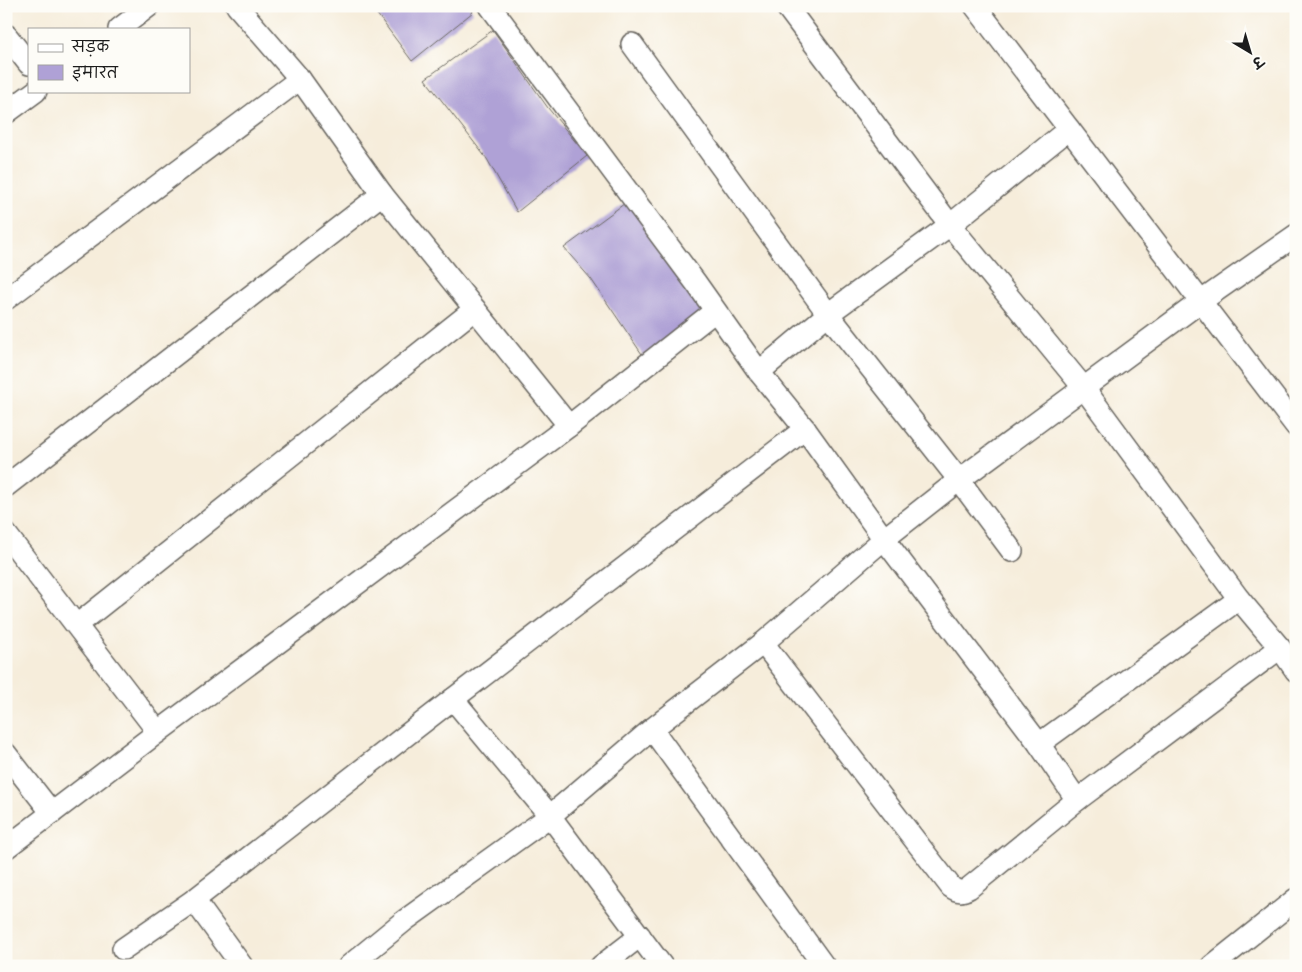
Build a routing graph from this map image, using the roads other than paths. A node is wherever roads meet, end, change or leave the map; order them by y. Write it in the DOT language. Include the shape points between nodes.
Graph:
graph roads {
  1 [pos="149,6"];
  2 [pos="237,6"];
  3 [pos="490,6"];
  4 [pos="786,6"];
  5 [pos="975,6"];
  6 [pos="120,28"];
  7 [pos="6,34"];
  8 [pos="632,44"];
  9 [pos="28,63"];
  10 [pos="300,79"];
  11 [pos="35,92"];
  12 [pos="6,113"];
  13 [pos="1068,129"];
  14 [pos="382,194"];
  15 [pos="950,225"];
  16 [pos="1296,235"];
  17 [pos="6,299"];
  18 [pos="1200,302"];
  19 [pos="475,309"];
  20 [pos="715,311"];
  21 [pos="828,314"];
  22 [pos="759,372"];
  23 [pos="1083,387"];
  24 [pos="568,426"];
  25 [pos="1296,426"];
  26 [pos="805,429"];
  27 [pos="959,480"];
  28 [pos="6,486"];
  29 [pos="6,534"];
  30 [pos="884,539"];
  31 [pos="1012,551"];
  32 [pos="1239,599"];
  33 [pos="77,625"];
  34 [pos="763,643"];
  35 [pos="1280,648"];
  36 [pos="1296,670"];
  37 [pos="453,699"];
  38 [pos="652,729"];
  39 [pos="158,732"];
  40 [pos="1038,744"];
  41 [pos="6,754"];
  42 [pos="1077,800"];
  43 [pos="52,813"];
  44 [pos="550,816"];
  45 [pos="6,848"];
  46 [pos="1296,898"];
  47 [pos="194,900"];
  48 [pos="640,936"];
  49 [pos="123,948"];
  50 [pos="1223,963"];
  51 [pos="242,966"];
  52 [pos="349,966"];
  53 [pos="601,966"];
  54 [pos="662,966"];
  55 [pos="824,966"];
  1 -- 6 [label="street"];
  2 -- 10 [label="street"];
  3 -- 20 [label="street"];
  4 -- 15 [label="street"];
  5 -- 13 [label="street"];
  7 -- 9 [label="street"];
  8 -- 21 [label="street"];
  10 -- 14 [label="street"];
  10 -- 17 [label="street"];
  11 -- 12 [label="street"];
  13 -- 15 [label="street"];
  13 -- 18 [label="street"];
  14 -- 19 [label="street"];
  14 -- 28 [label="street"];
  15 -- 21 [label="street"];
  15 -- 23 [label="street"];
  16 -- 18 [label="street"];
  18 -- 23 [label="street"];
  18 -- 25 [label="street"];
  19 -- 24 [label="street"];
  19 -- 33 [label="street"];
  20 -- 22 [label="street"];
  20 -- 24 [label="street"];
  21 -- 22 [label="street"];
  21 -- 27 [label="street"];
  22 -- 26 [label="street"];
  23 -- 27 [label="street"];
  23 -- 32 [label="street"];
  24 -- 39 [label="street"];
  26 -- 30 [label="street"];
  26 -- 37 [label="street"];
  27 -- 30 [label="street"];
  27 -- 31 [label="street"];
  29 -- 33 [label="street"];
  30 -- 34 [label="street"];
  30 -- 40 [label="street"];
  32 -- 35 [label="street"];
  32 -- 40 [label="street"];
  33 -- 39 [label="street"];
  34 -- 38 [label="street"];
  34 -- 42 [label="street" via="957,891 969,888"];
  35 -- 36 [label="street"];
  35 -- 42 [label="street"];
  37 -- 44 [label="street"];
  37 -- 47 [label="street"];
  38 -- 44 [label="street"];
  38 -- 55 [label="street"];
  39 -- 43 [label="street"];
  40 -- 42 [label="street"];
  41 -- 43 [label="street"];
  43 -- 45 [label="street"];
  44 -- 48 [label="street"];
  44 -- 52 [label="street" via="404,921"];
  46 -- 50 [label="street"];
  47 -- 49 [label="street"];
  47 -- 51 [label="street"];
  48 -- 53 [label="street"];
  48 -- 54 [label="street"];
}
